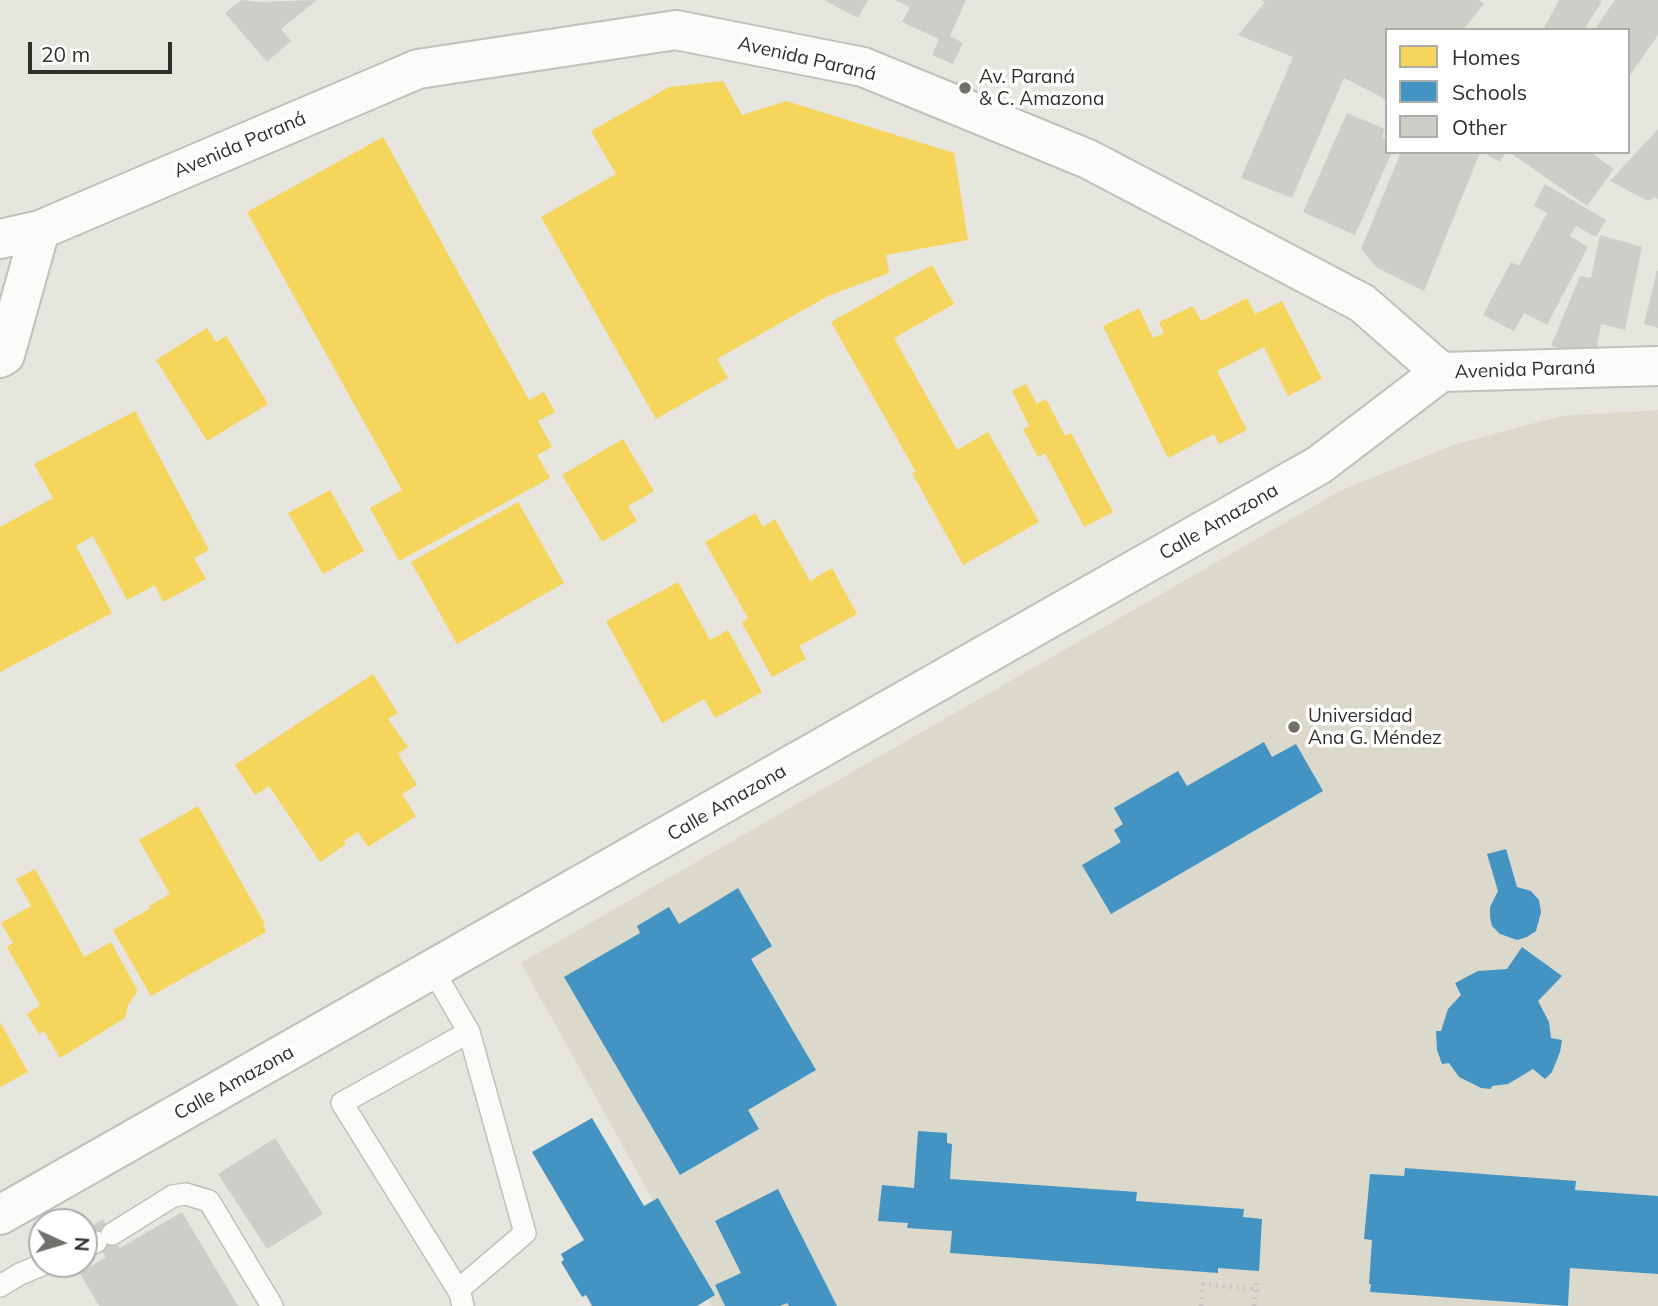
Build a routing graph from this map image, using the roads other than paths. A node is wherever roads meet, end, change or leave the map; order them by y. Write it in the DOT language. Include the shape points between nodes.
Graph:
graph roads {
  1 [pos="40,230"];
  2 [pos="0,239"];
  3 [pos="0,358"];
  4 [pos="1658,366"];
  5 [pos="1441,372"];
  6 [pos="433,970"];
  7 [pos="468,1032"];
  8 [pos="0,1215"];
  9 [pos="98,1240"];
  10 [pos="28,1271"];
  11 [pos="0,1286"];
  12 [pos="461,1298"];
  13 [pos="272,1306"];
  1 -- 2 [label="street, Avenida Paraná"];
  1 -- 3 [label="street" via="5,355"];
  1 -- 5 [label="street, Avenida Paraná" via="418,69 676,30 863,68 1088,159 1362,303"];
  4 -- 5 [label="street, Avenida Paraná"];
  5 -- 6 [label="street, Calle Amazona" via="1319,465"];
  6 -- 7 [label="lane"];
  6 -- 8 [label="street, Calle Amazona"];
  7 -- 12 [label="lane" via="525,1233"];
  7 -- 12 [label="lane" via="342,1103"];
  9 -- 13 [label="lane" via="173,1196 186,1194 209,1201"];
  10 -- 11 [label="lane"];
}
